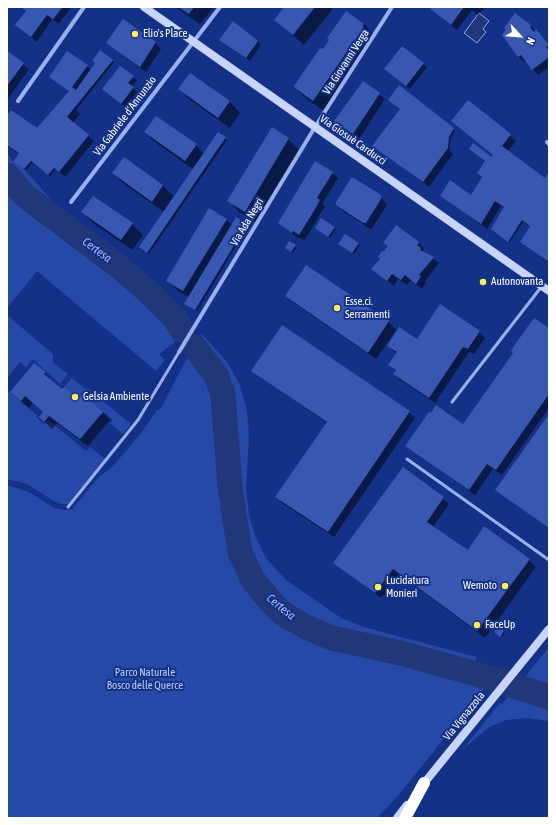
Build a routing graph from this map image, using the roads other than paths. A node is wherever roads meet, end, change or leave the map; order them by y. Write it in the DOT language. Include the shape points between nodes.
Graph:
graph roads {
  1 [pos="84,7"];
  2 [pos="144,7"];
  3 [pos="220,7"];
  4 [pos="392,7"];
  5 [pos="194,41"];
  6 [pos="18,101"];
  7 [pos="315,127"];
  8 [pos="71,202"];
  9 [pos="546,289"];
  10 [pos="179,352"];
  11 [pos="452,402"];
  12 [pos="406,460"];
  13 [pos="68,507"];
  14 [pos="549,560"];
  15 [pos="549,629"];
  16 [pos="424,783"];
  17 [pos="397,818"];
  18 [pos="405,818"];
  1 -- 6 [label="street"];
  2 -- 5 [label="street, Via Giosuè Carducci"];
  3 -- 5 [label="street, Via Gabriele d'Annunzio"];
  4 -- 7 [label="street, Via Giovanni Verga"];
  5 -- 7 [label="street, Via Giosuè Carducci"];
  5 -- 8 [label="street, Via Gabriele d'Annunzio"];
  7 -- 9 [label="street, Via Giosuè Carducci"];
  7 -- 10 [label="street, Via Ada Negri"];
  9 -- 11 [label="lane"];
  10 -- 13 [label="lane" via="138,420"];
  12 -- 14 [label="lane"];
  15 -- 16 [label="street, Via Vignazzola"];
  16 -- 17 [label="street, Via Vignazzola"];
  16 -- 18 [label="highway"];
}
